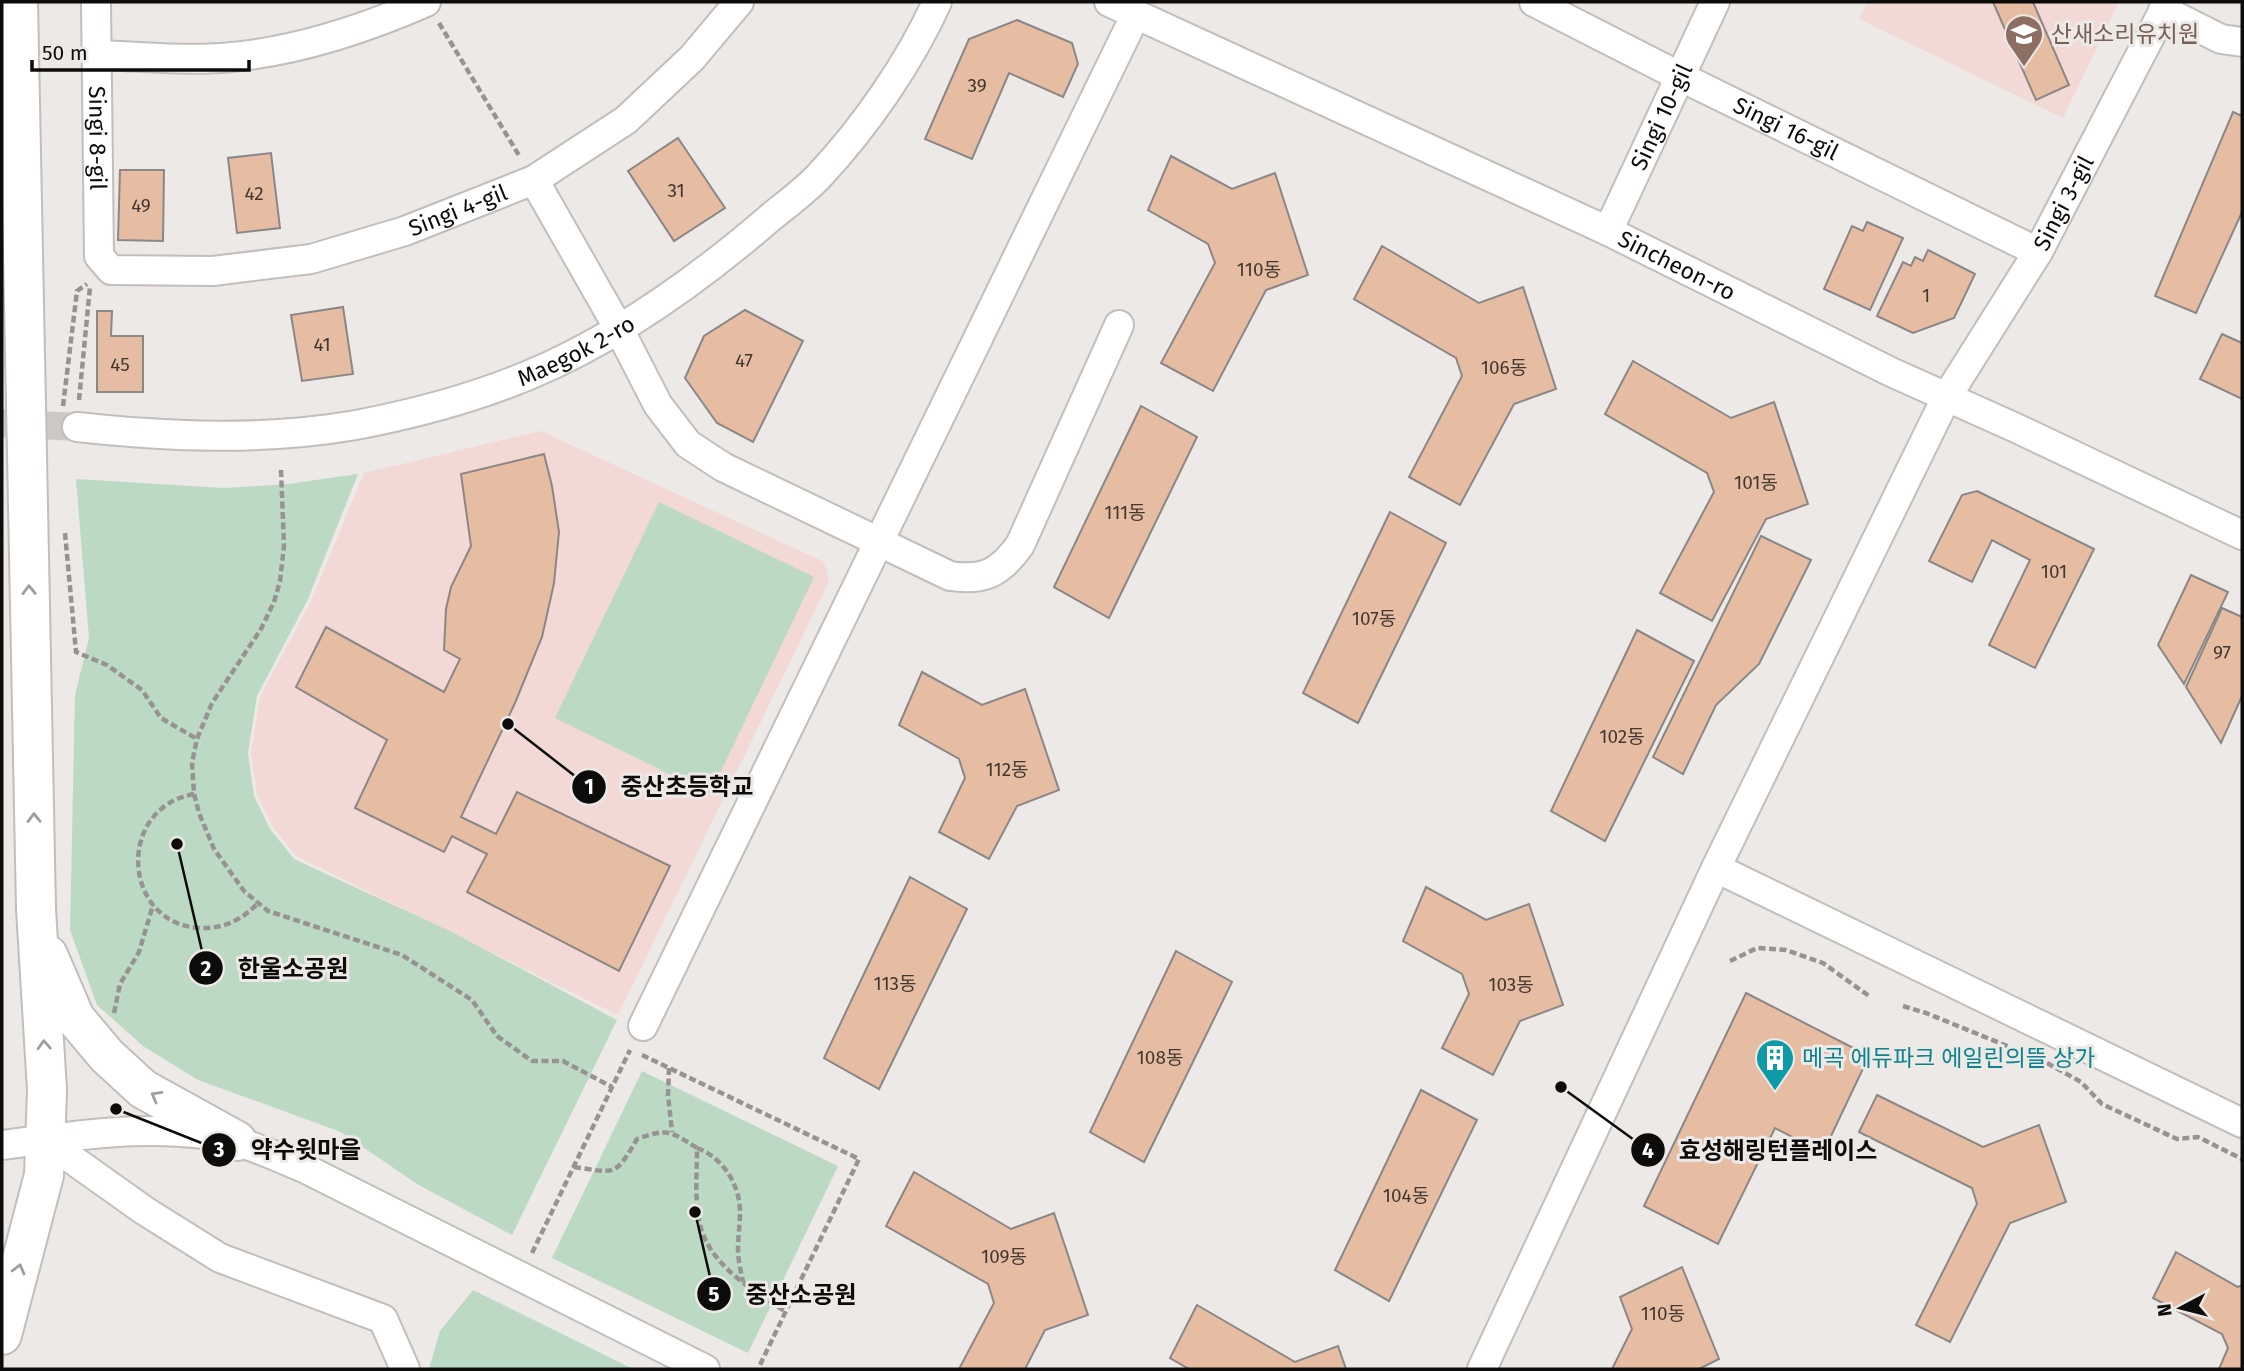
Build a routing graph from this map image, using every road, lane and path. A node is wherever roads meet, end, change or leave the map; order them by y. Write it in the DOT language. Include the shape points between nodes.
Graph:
graph roads {
  1 [pos="18,2"];
  2 [pos="96,2"];
  3 [pos="426,2"];
  4 [pos="739,2"];
  5 [pos="937,2"];
  6 [pos="1109,2"];
  7 [pos="1534,2"];
  8 [pos="1715,2"];
  9 [pos="2166,6"];
  10 [pos="1136,14"];
  11 [pos="2242,42"];
  12 [pos="98,55"];
  13 [pos="1679,76"];
  14 [pos="534,180"];
  15 [pos="1608,231"];
  16 [pos="2038,252"];
  17 [pos="111,270"];
  18 [pos="1119,325"];
  19 [pos="619,329"];
  20 [pos="1946,398"];
  21 [pos="73,413"];
  22 [pos="281,470"];
  23 [pos="65,531"];
  24 [pos="2242,535"];
  25 [pos="879,540"];
  26 [pos="197,739"];
  27 [pos="194,794"];
  28 [pos="1716,868"];
  29 [pos="258,903"];
  30 [pos="153,905"];
  31 [pos="36,909"];
  32 [pos="1730,961"];
  33 [pos="1869,996"];
  34 [pos="1903,1006"];
  35 [pos="114,1023"];
  36 [pos="637,1037"];
  37 [pos="623,1046"];
  38 [pos="669,1068"];
  39 [pos="612,1087"];
  40 [pos="2242,1123"];
  41 [pos="672,1132"];
  42 [pos="45,1140"];
  43 [pos="237,1141"];
  44 [pos="2,1145"];
  45 [pos="697,1148"];
  46 [pos="2242,1159"];
  47 [pos="574,1167"];
  48 [pos="530,1257"];
  49 [pos="743,1283"];
  50 [pos="786,1312"];
  51 [pos="2,1335"];
  52 [pos="760,1367"];
  53 [pos="405,1369"];
  54 [pos="705,1369"];
  55 [pos="1482,1369"];
  31 -- 1 [label="highway, one-way"];
  2 -- 12 [label="street, Singi 8-gil"];
  3 -- 12 [label="street" via="364,28 221,58"];
  3 -- 14 [label="path"];
  4 -- 14 [label="street, Singi 4-gil" via="692,58 626,120"];
  5 -- 19 [label="street, Maegok 2-ro" via="925,30 879,102 818,176 740,244"];
  6 -- 10 [label="street, Sincheon-ro"];
  7 -- 13 [label="street, Singi 16-gil"];
  8 -- 13 [label="street, Singi 10-gil"];
  9 -- 11 [label="street" via="2221,39"];
  9 -- 16 [label="street, Singi 3-gil"];
  10 -- 15 [label="street, Sincheon-ro"];
  10 -- 25 [label="street"];
  12 -- 17 [label="street, Singi 8-gil" via="99,256"];
  13 -- 15 [label="street, Singi 10-gil"];
  13 -- 16 [label="street, Singi 16-gil"];
  14 -- 17 [label="street, Singi 4-gil" via="405,231 311,259 213,271"];
  14 -- 19 [label="street"];
  15 -- 20 [label="street, Sincheon-ro"];
  16 -- 20 [label="street, Singi 3-gil"];
  18 -- 25 [label="street" via="1008,563 991,574 950,576"];
  19 -- 21 [label="street, Maegok 2-ro" via="528,376 437,406 356,425 276,434 156,435"];
  19 -- 25 [label="street" via="658,405 688,444 723,467"];
  20 -- 24 [label="street, Sincheon-ro"];
  20 -- 28 [label="street, Singi 3-gil"];
  21 -- 21 [label="path" via="91,281 77,292"];
  22 -- 26 [label="path" via="284,546 274,603 212,703"];
  23 -- 26 [label="path" via="76,652 107,665 142,690 161,718"];
  25 -- 36 [label="street"];
  26 -- 27 [label="path" via="192,763"];
  27 -- 29 [label="path" via="214,849"];
  27 -- 30 [label="path" via="162,807 147,823 139,844 139,876"];
  28 -- 40 [label="street"];
  28 -- 55 [label="street, Singi 3-gil"];
  29 -- 30 [label="path" via="233,922 213,928 191,927 170,919"];
  29 -- 39 [label="path" via="268,911 402,955 471,1000 497,1036 531,1060 563,1061"];
  30 -- 35 [label="path" via="139,952 120,984"];
  42 -- 31 [label="highway, one-way" via="47,1090"];
  43 -- 31 [label="highway, one-way" via="143,1089 107,1056 75,1018 46,950"];
  32 -- 33 [label="path" via="1756,948 1786,950 1823,963"];
  34 -- 46 [label="path" via="2044,1062 2081,1082 2102,1104 2176,1139 2198,1138"];
  36 -- 37 [label="path"];
  36 -- 38 [label="path"];
  36 -- 39 [label="path"];
  38 -- 41 [label="path"];
  38 -- 50 [label="path" via="859,1159"];
  39 -- 47 [label="path"];
  41 -- 45 [label="path"];
  41 -- 47 [label="path" via="636,1139 621,1167 610,1172"];
  42 -- 43 [label="street" via="182,1132"];
  42 -- 44 [label="street"];
  51 -- 42 [label="highway, one-way" via="44,1175"];
  42 -- 53 [label="street" via="220,1258 383,1320"];
  43 -- 54 [label="street" via="304,1168"];
  45 -- 49 [label="path" via="702,1235 715,1258"];
  45 -- 49 [label="path" via="711,1153 735,1187"];
  47 -- 48 [label="path"];
  49 -- 50 [label="path"];
  50 -- 52 [label="path"];
}
